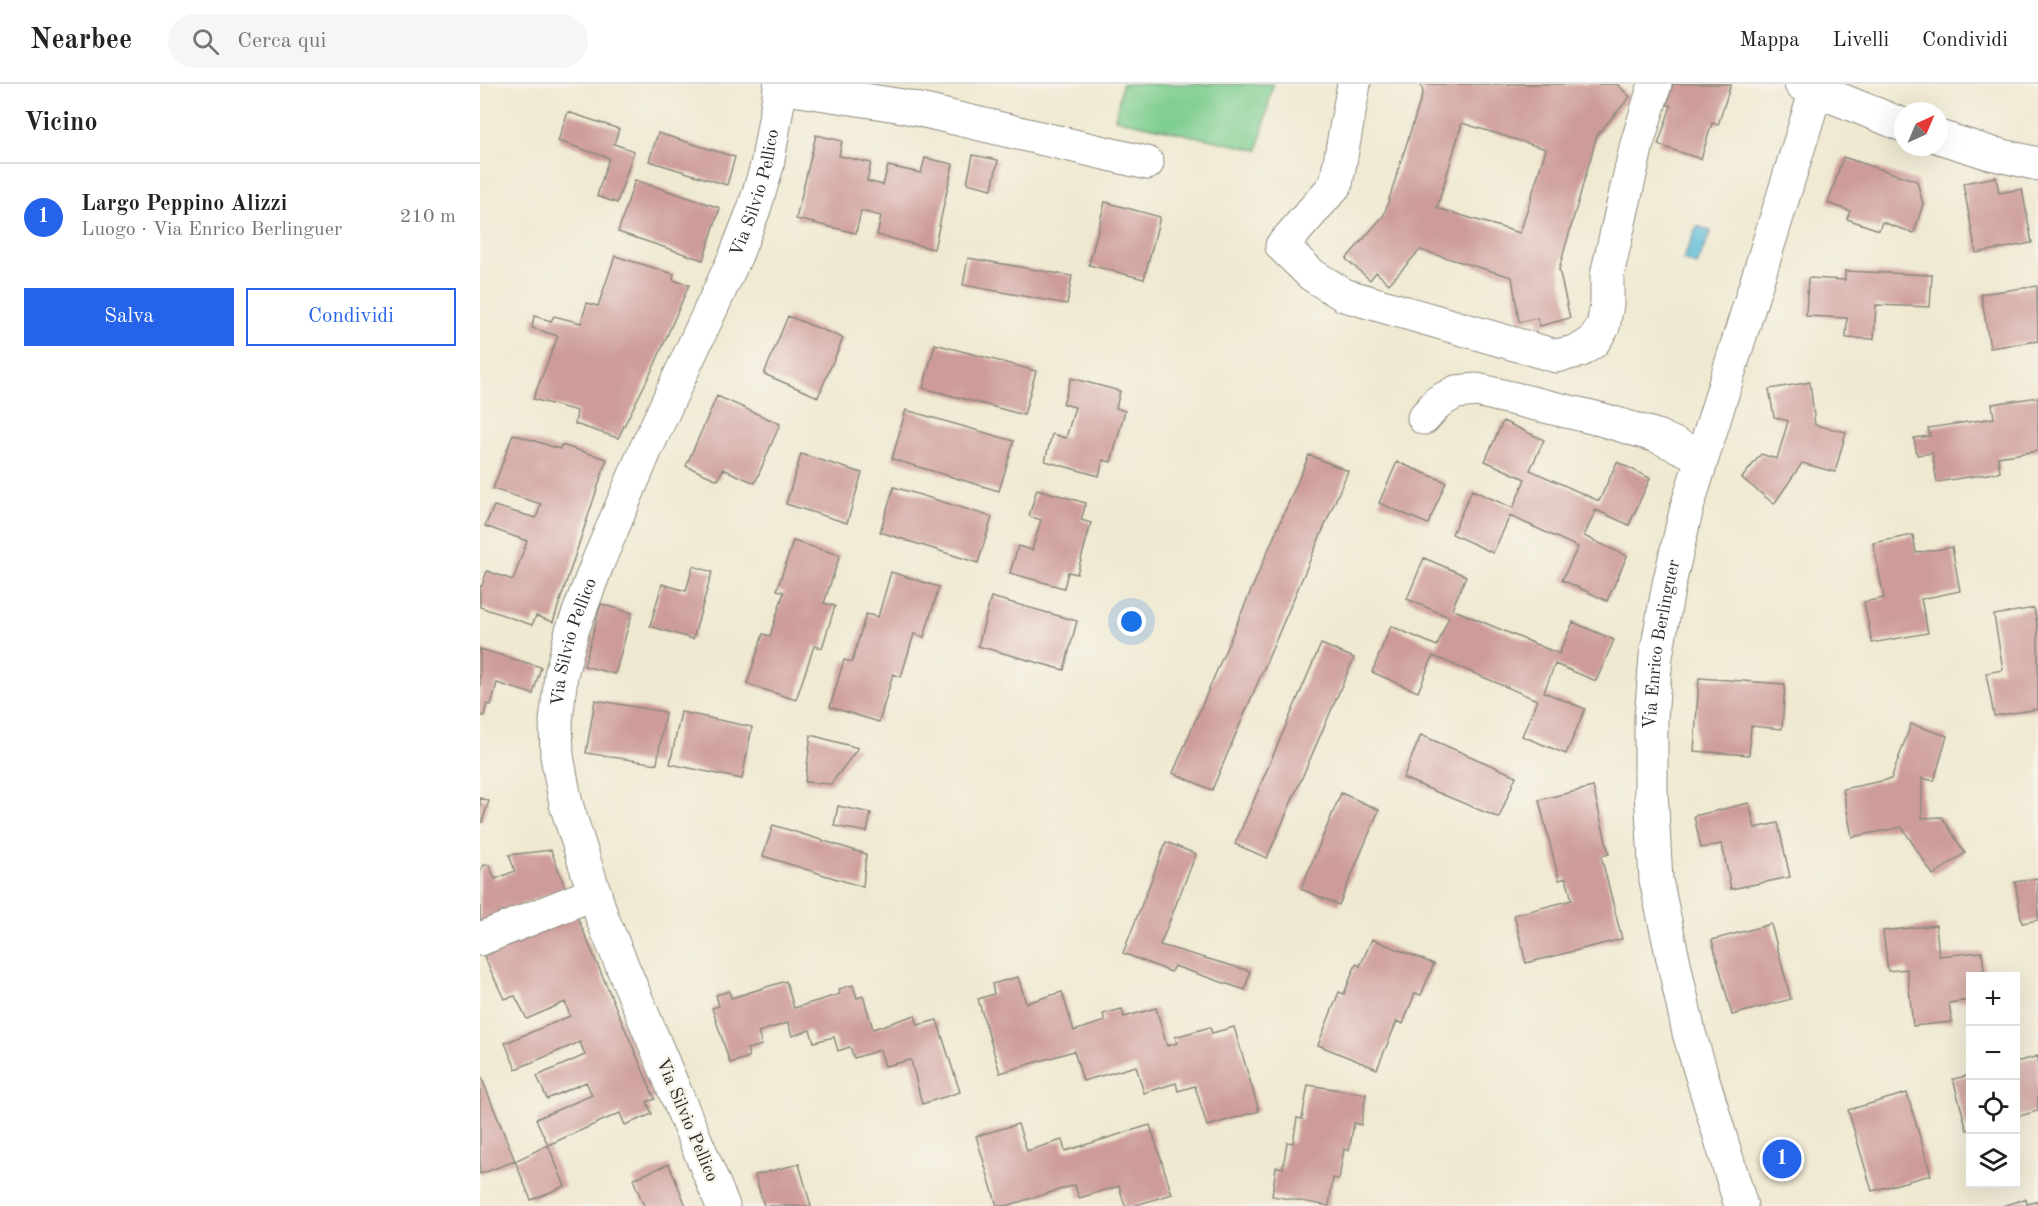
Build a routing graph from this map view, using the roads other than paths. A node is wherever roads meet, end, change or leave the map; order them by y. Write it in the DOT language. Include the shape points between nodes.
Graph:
graph roads {
  1 [pos="1354,84"];
  2 [pos="1654,84"];
  3 [pos="781,85"];
  4 [pos="1811,86"];
  5 [pos="1894,121"];
  6 [pos="1948,140"];
  7 [pos="1147,163"];
  8 [pos="2038,164"];
  9 [pos="1425,418"];
  10 [pos="1702,457"];
  11 [pos="594,893"];
  12 [pos="480,939"];
  13 [pos="723,1206"];
  14 [pos="1741,1206"];
  1 -- 2 [label="street" via="1336,184 1282,246 1312,275 1344,296 1556,356 1579,351 1593,342 1602,327 1607,275"];
  3 -- 7 [label="street" via="903,106"];
  3 -- 11 [label="street, Via Silvio Pellico" via="767,166 754,209 598,562 572,631 561,675 557,756 566,804"];
  4 -- 5 [label="street"];
  4 -- 10 [label="street, Via Enrico Berlinguer"];
  6 -- 8 [label="street"];
  9 -- 10 [label="street" via="1438,402 1456,393 1477,390 1611,422 1657,436"];
  10 -- 14 [label="street, Via Enrico Berlinguer" via="1684,518 1656,656 1651,791 1656,880 1670,953 1689,1033"];
  11 -- 12 [label="street"];
  11 -- 13 [label="street, Via Silvio Pellico"];
}
